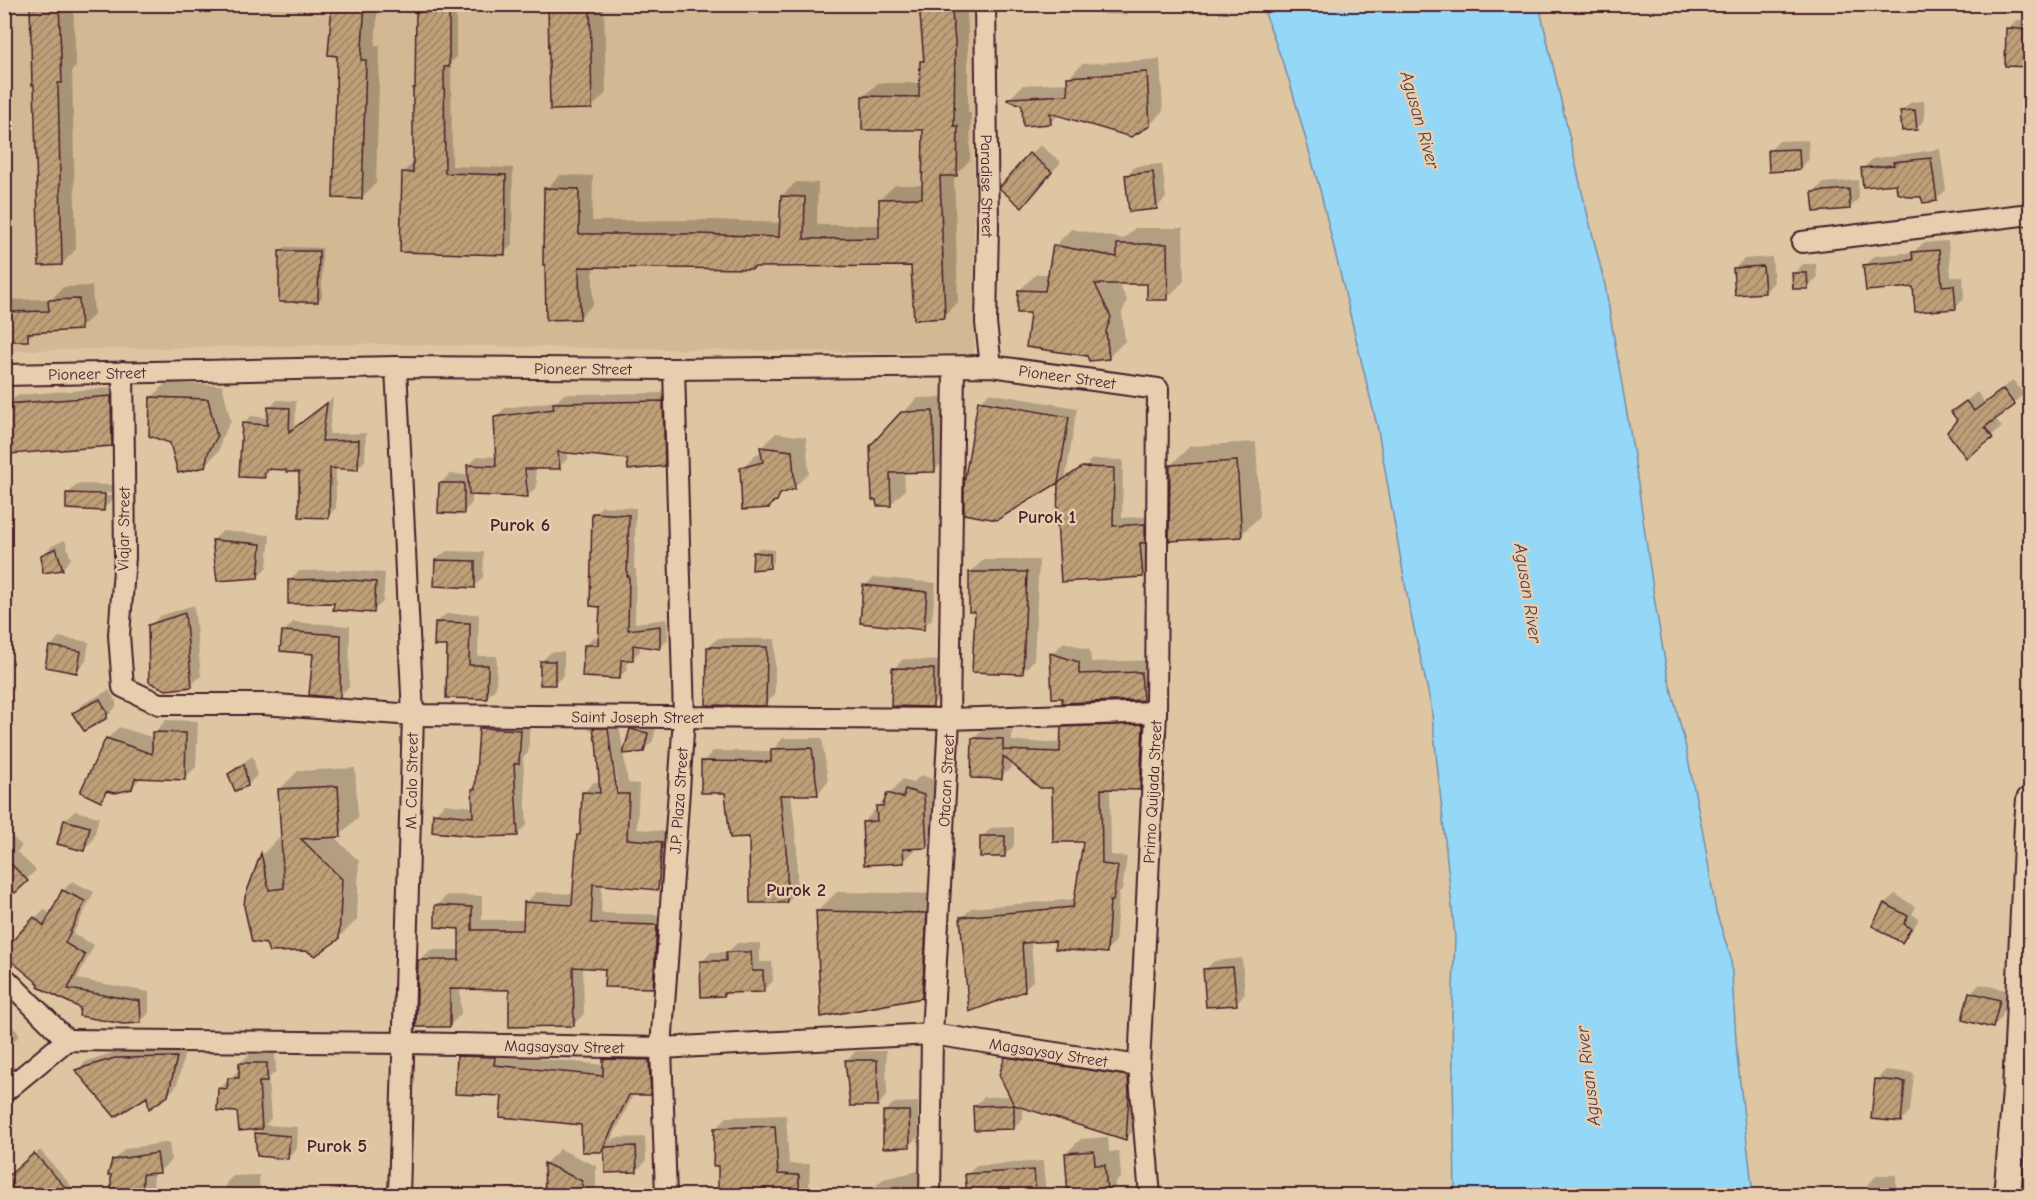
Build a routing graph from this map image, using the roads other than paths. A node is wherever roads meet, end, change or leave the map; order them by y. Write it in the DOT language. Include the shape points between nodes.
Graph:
graph roads {
  1 [pos="985,4"];
  2 [pos="2031,214"];
  3 [pos="1802,242"];
  4 [pos="991,366"];
  5 [pos="396,367"];
  6 [pos="954,367"];
  7 [pos="674,369"];
  8 [pos="123,372"];
  9 [pos="4,375"];
  10 [pos="1158,388"];
  11 [pos="123,687"];
  12 [pos="1156,712"];
  13 [pos="413,715"];
  14 [pos="684,718"];
  15 [pos="949,719"];
  16 [pos="2031,800"];
  17 [pos="4,977"];
  18 [pos="932,1034"];
  19 [pos="67,1040"];
  20 [pos="405,1043"];
  21 [pos="661,1048"];
  22 [pos="1139,1066"];
  23 [pos="4,1092"];
  24 [pos="399,1196"];
  25 [pos="666,1196"];
  26 [pos="930,1196"];
  27 [pos="1150,1196"];
  28 [pos="2007,1196"];
  1 -- 4 [label="street, Paradise Street" via="986,323"];
  2 -- 3 [label="street"];
  4 -- 6 [label="street, Pioneer Street"];
  4 -- 10 [label="street, Pioneer Street"];
  5 -- 7 [label="street, Pioneer Street"];
  5 -- 8 [label="street, Pioneer Street"];
  5 -- 13 [label="street, M. Calo Street"];
  6 -- 7 [label="street, Pioneer Street"];
  6 -- 15 [label="street, Otacan Street"];
  7 -- 14 [label="street, J.P. Plaza Street"];
  8 -- 9 [label="street, Pioneer Street"];
  8 -- 11 [label="street, Viajar Street" via="124,557 119,635"];
  10 -- 12 [label="street, Primo Quijada Street"];
  11 -- 13 [label="street, Saint Joseph Street" via="159,704 263,704"];
  12 -- 15 [label="street, Saint Joseph Street"];
  12 -- 22 [label="street, Primo Quijada Street"];
  13 -- 14 [label="street, Saint Joseph Street"];
  13 -- 20 [label="street, M. Calo Street"];
  14 -- 15 [label="street, Saint Joseph Street"];
  14 -- 21 [label="street, J.P. Plaza Street"];
  15 -- 18 [label="street, Otacan Street"];
  16 -- 28 [label="street"];
  17 -- 19 [label="street"];
  18 -- 21 [label="street, Magsaysay Street"];
  18 -- 22 [label="street, Magsaysay Street"];
  18 -- 26 [label="street, Otacan Street"];
  19 -- 20 [label="street, Magsaysay Street"];
  19 -- 23 [label="street"];
  20 -- 21 [label="street, Magsaysay Street"];
  20 -- 24 [label="street, M. Calo Street"];
  21 -- 25 [label="street, J.P. Plaza Street"];
  22 -- 27 [label="street, Primo Quijada Street"];
}
